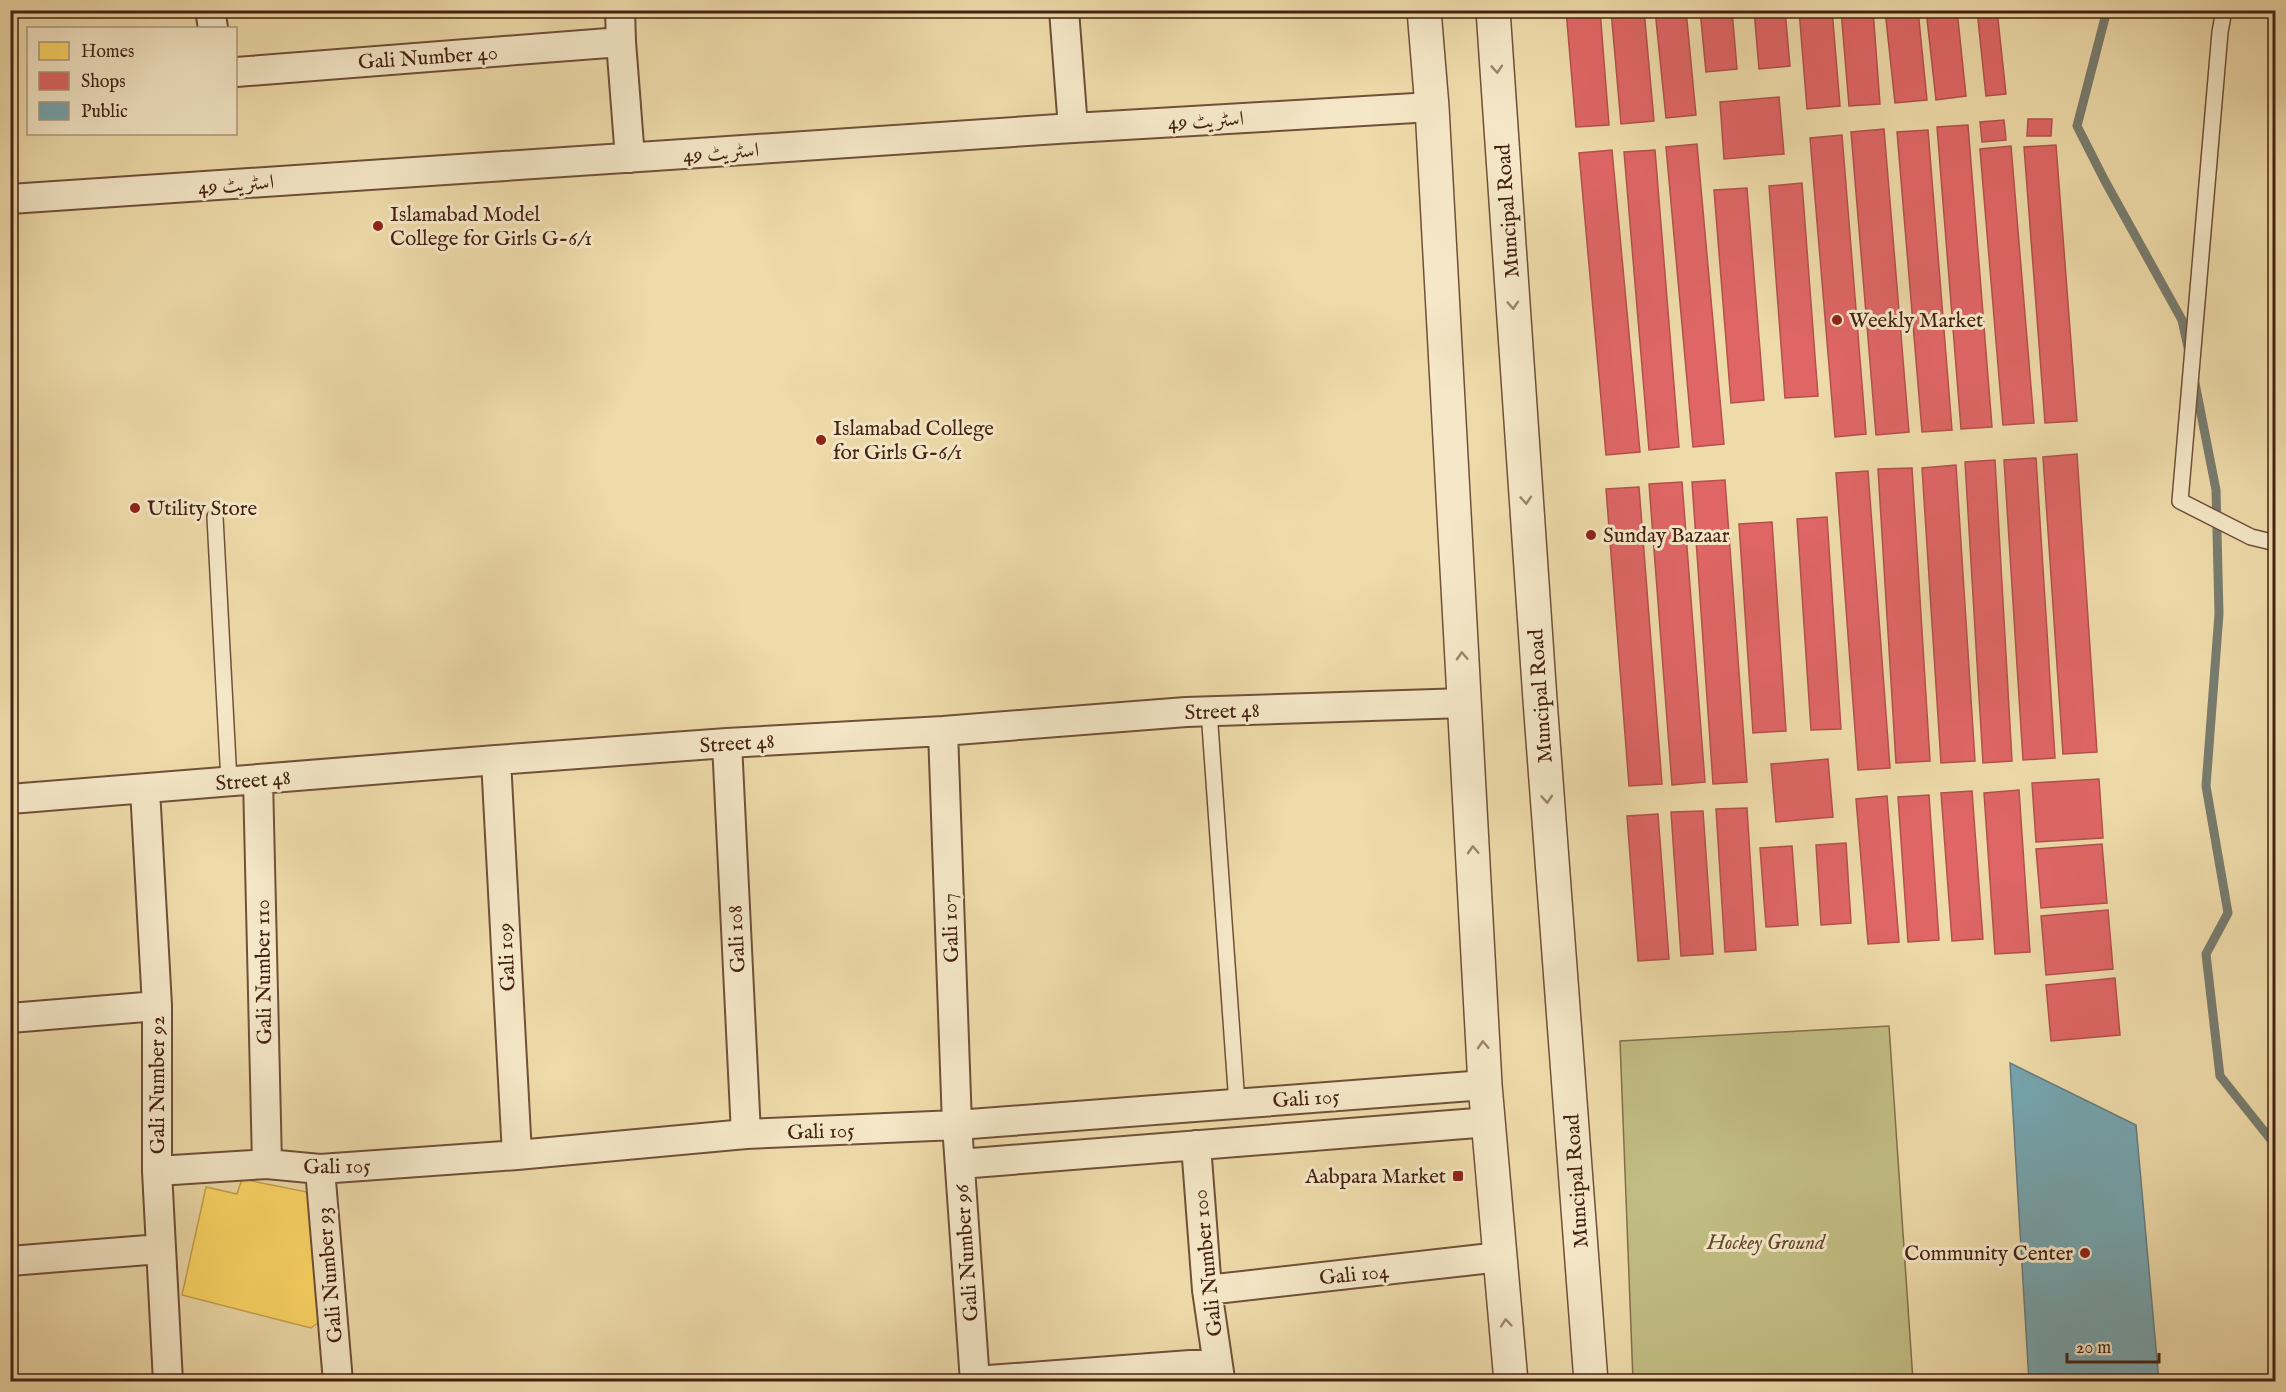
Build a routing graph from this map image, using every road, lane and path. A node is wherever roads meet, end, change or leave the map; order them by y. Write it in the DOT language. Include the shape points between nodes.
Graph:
graph roads {
  1 [pos="210,10"];
  2 [pos="620,10"];
  3 [pos="1064,10"];
  4 [pos="1425,10"];
  5 [pos="1493,10"];
  6 [pos="2224,10"];
  7 [pos="213,27"];
  8 [pos="621,42"];
  9 [pos="237,72"];
  10 [pos="1432,107"];
  11 [pos="1073,128"];
  12 [pos="630,158"];
  13 [pos="10,199"];
  14 [pos="216,516"];
  15 [pos="2276,543"];
  16 [pos="1465,703"];
  17 [pos="1209,711"];
  18 [pos="944,731"];
  19 [pos="727,743"];
  20 [pos="496,760"];
  21 [pos="258,779"];
  22 [pos="229,782"];
  23 [pos="145,789"];
  24 [pos="10,799"];
  25 [pos="157,1006"];
  26 [pos="10,1018"];
  27 [pos="1485,1085"];
  28 [pos="1237,1104"];
  29 [pos="1489,1122"];
  30 [pos="957,1125"];
  31 [pos="746,1134"];
  32 [pos="1196,1145"];
  33 [pos="517,1155"];
  34 [pos="267,1164"];
  35 [pos="960,1164"];
  36 [pos="320,1169"];
  37 [pos="157,1171"];
  38 [pos="160,1249"];
  39 [pos="1500,1257"];
  40 [pos="10,1261"];
  41 [pos="1207,1290"];
  42 [pos="1219,1372"];
  43 [pos="975,1381"];
  44 [pos="168,1382"];
  45 [pos="338,1382"];
  46 [pos="1511,1382"];
  47 [pos="1591,1382"];
  1 -- 7 [label="street"];
  2 -- 8 [label="street"];
  3 -- 11 [label="street"];
  4 -- 10 [label="street"];
  5 -- 47 [label="street, Muncipal Road, one-way"];
  6 -- 15 [label="lane" via="2180,501 2250,537"];
  8 -- 9 [label="street, Gali Number 40"];
  8 -- 12 [label="street"];
  10 -- 11 [label="street, اسٹریٹ 49"];
  16 -- 10 [label="street, one-way"];
  11 -- 12 [label="street, اسٹریٹ 49"];
  12 -- 13 [label="street, اسٹریٹ 49"];
  14 -- 22 [label="lane"];
  16 -- 17 [label="street, Street 48"];
  27 -- 16 [label="street, one-way"];
  17 -- 18 [label="street, Street 48"];
  17 -- 28 [label="lane"];
  18 -- 19 [label="street, Street 48"];
  18 -- 30 [label="street, Gali 107"];
  19 -- 20 [label="street, Street 48"];
  19 -- 31 [label="street, Gali 108"];
  20 -- 21 [label="street, Street 48"];
  20 -- 33 [label="street, Gali 109"];
  21 -- 22 [label="street, Street 48"];
  21 -- 34 [label="street, Gali Number 110"];
  22 -- 23 [label="street, Street 48"];
  23 -- 24 [label="street, Street 48"];
  23 -- 25 [label="street, Gali Number 92"];
  25 -- 26 [label="street"];
  25 -- 37 [label="street, Gali Number 92"];
  27 -- 28 [label="street, Gali 105"];
  27 -- 29 [label="street"];
  28 -- 30 [label="street, Gali 105"];
  29 -- 32 [label="street"];
  29 -- 39 [label="street"];
  30 -- 31 [label="street, Gali 105"];
  30 -- 35 [label="street, Gali Number 96"];
  31 -- 33 [label="street, Gali 105"];
  32 -- 35 [label="street"];
  32 -- 41 [label="street, Gali Number 100"];
  33 -- 36 [label="street, Gali 105"];
  34 -- 36 [label="street, Gali 105"];
  34 -- 37 [label="street, Gali 105"];
  35 -- 43 [label="street, Gali Number 96"];
  36 -- 45 [label="street, Gali Number 93"];
  37 -- 38 [label="street, Gali Number 92"];
  38 -- 40 [label="street"];
  38 -- 44 [label="street, Gali Number 92"];
  39 -- 41 [label="street, Gali 104"];
  46 -- 39 [label="street, one-way"];
  41 -- 42 [label="street, Gali Number 100"];
  42 -- 43 [label="street"];
}
